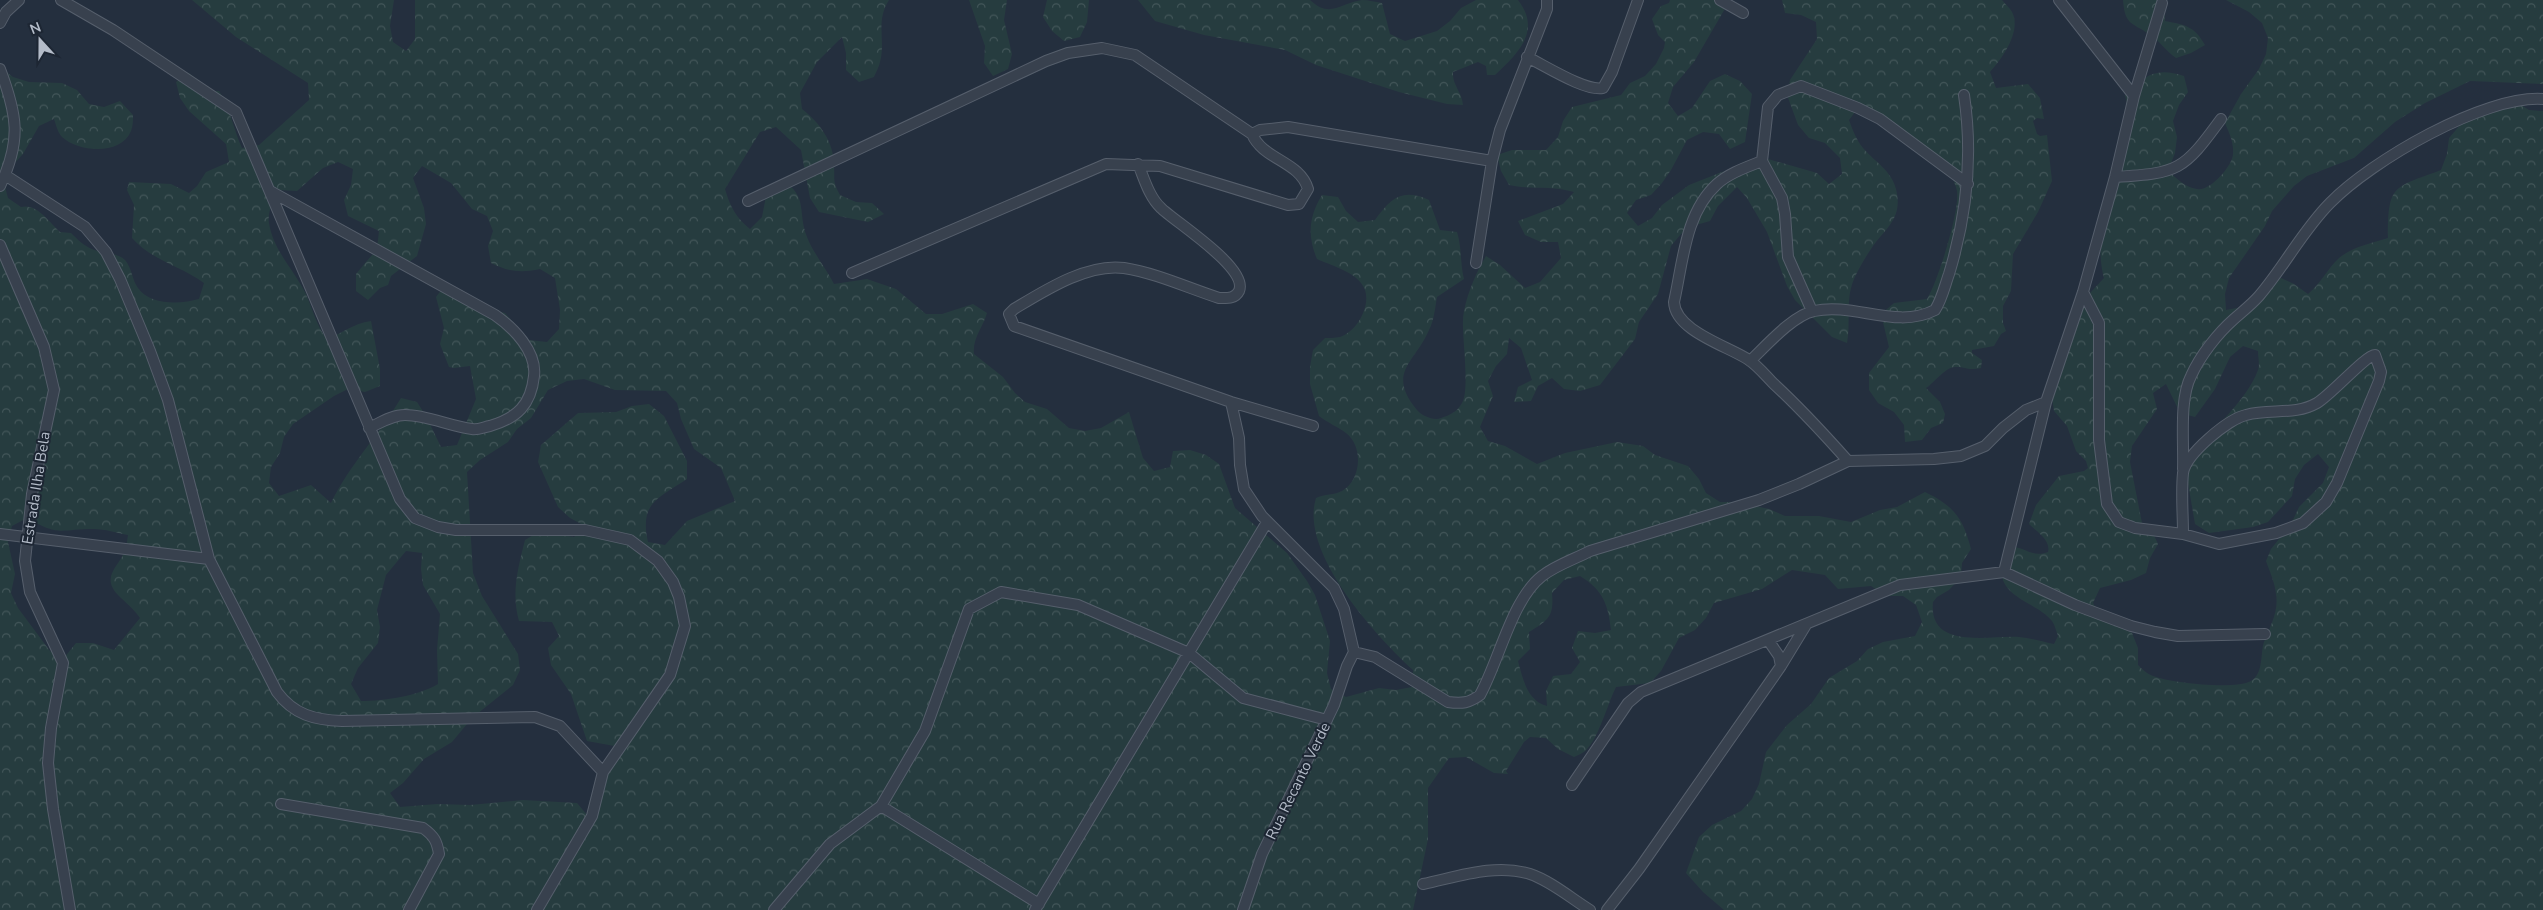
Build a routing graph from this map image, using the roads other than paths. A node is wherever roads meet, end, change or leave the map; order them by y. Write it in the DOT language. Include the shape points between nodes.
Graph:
graph roads {
  1 [pos="19,0"];
  2 [pos="60,0"];
  3 [pos="1547,0"];
  4 [pos="1638,0"];
  5 [pos="1720,0"];
  6 [pos="2059,0"];
  7 [pos="2162,4"];
  8 [pos="1743,13"];
  9 [pos="0,23"];
  10 [pos="1527,57"];
  11 [pos="0,69"];
  12 [pos="1964,95"];
  13 [pos="2134,96"];
  14 [pos="2543,99"];
  15 [pos="2222,119"];
  16 [pos="1252,134"];
  17 [pos="1492,161"];
  18 [pos="1762,161"];
  19 [pos="1138,164"];
  20 [pos="5,175"];
  21 [pos="2115,177"];
  22 [pos="1968,184"];
  23 [pos="0,186"];
  24 [pos="270,191"];
  25 [pos="748,200"];
  26 [pos="0,246"];
  27 [pos="1476,263"];
  28 [pos="852,273"];
  29 [pos="2083,292"];
  30 [pos="1812,311"];
  31 [pos="1750,361"];
  32 [pos="1231,402"];
  33 [pos="2046,402"];
  34 [pos="1313,426"];
  35 [pos="369,428"];
  36 [pos="1848,461"];
  37 [pos="2183,470"];
  38 [pos="1267,522"];
  39 [pos="0,534"];
  40 [pos="2183,534"];
  41 [pos="26,537"];
  42 [pos="209,559"];
  43 [pos="2004,572"];
  44 [pos="1806,625"];
  45 [pos="2265,634"];
  46 [pos="1768,640"];
  47 [pos="1354,652"];
  48 [pos="1189,653"];
  49 [pos="1781,666"];
  50 [pos="1327,720"];
  51 [pos="603,772"];
  52 [pos="1572,785"];
  53 [pos="282,804"];
  54 [pos="880,806"];
  55 [pos="1423,884"];
  56 [pos="1037,907"];
  57 [pos="70,910"];
  58 [pos="409,910"];
  59 [pos="537,910"];
  60 [pos="774,910"];
  61 [pos="1243,910"];
  62 [pos="1590,910"];
  63 [pos="1607,910"];
  1 -- 9 [label="street"];
  2 -- 24 [label="street" via="113,30 234,109"];
  3 -- 10 [label="street"];
  4 -- 10 [label="street" via="1603,88 1582,84"];
  5 -- 8 [label="street"];
  6 -- 13 [label="street"];
  7 -- 13 [label="street"];
  10 -- 17 [label="street"];
  11 -- 20 [label="street" via="13,104 16,127"];
  12 -- 22 [label="street" via="1969,148"];
  13 -- 21 [label="street"];
  14 -- 37 [label="street" via="2501,103 2445,125 2383,162 2330,203 2272,281 2212,344 2190,377 2185,397"];
  15 -- 21 [label="street" via="2186,162 2164,172"];
  16 -- 17 [label="street" via="1288,127"];
  16 -- 19 [label="street" via="1262,148 1301,174 1308,189 1299,204 1288,205 1160,166"];
  16 -- 25 [label="street" via="1135,55 1102,48 1068,52"];
  17 -- 27 [label="street"];
  18 -- 22 [label="street" via="1768,107 1778,95 1801,86 1880,119"];
  18 -- 30 [label="street" via="1782,198 1788,257"];
  18 -- 31 [label="street" via="1718,182 1704,198 1689,232 1674,302 1679,318 1690,328"];
  19 -- 28 [label="street" via="1106,164 1078,174"];
  19 -- 32 [label="street" via="1160,208 1198,236 1237,274 1240,285 1237,295 1219,298 1140,272 1122,268 1102,269 1086,273 1024,303 1011,311 1011,322 1017,328"];
  20 -- 23 [label="street"];
  20 -- 42 [label="street" via="85,227 106,252 147,343 168,400"];
  21 -- 29 [label="street"];
  22 -- 30 [label="street" via="1958,243 1935,310 1909,318"];
  24 -- 35 [label="street"];
  24 -- 35 [label="street" via="495,315 520,337 534,362 530,399 524,408 503,422 475,430 404,415"];
  26 -- 41 [label="street, Estrada Ilha Bela" via="44,347 54,390"];
  29 -- 33 [label="street"];
  29 -- 40 [label="street" via="2099,323 2099,440 2107,504 2119,522 2135,528"];
  30 -- 31 [label="street" via="1783,329"];
  31 -- 36 [label="street" via="1804,412"];
  32 -- 34 [label="street"];
  32 -- 38 [label="street" via="1239,438 1244,489"];
  33 -- 36 [label="street" via="2026,410 1985,446 1962,456 1934,460"];
  33 -- 43 [label="street"];
  35 -- 51 [label="street" via="400,499 415,518 456,530 585,530 610,535 630,540 646,551 673,582 685,626 670,675"];
  36 -- 47 [label="street" via="1758,500 1590,551 1542,575 1519,605 1488,681 1471,701 1460,704 1448,702 1375,657"];
  37 -- 40 [label="street"];
  37 -- 40 [label="street" via="2202,444 2222,427 2245,415 2312,406 2337,388 2368,357 2375,355 2381,372 2379,381 2344,468 2326,502 2303,523 2247,540 2219,544"];
  38 -- 47 [label="street" via="1334,588 1344,608"];
  38 -- 48 [label="street"];
  39 -- 41 [label="street"];
  41 -- 42 [label="street"];
  41 -- 57 [label="street, Estrada Ilha Bela" via="26,577 30,592 63,663 48,762"];
  42 -- 51 [label="street" via="277,692 297,712 320,720 342,721 476,716 540,718 560,726"];
  43 -- 44 [label="street" via="1900,585"];
  43 -- 45 [label="street" via="2075,605 2155,632 2178,636"];
  44 -- 46 [label="street"];
  44 -- 49 [label="street"];
  46 -- 49 [label="street"];
  46 -- 52 [label="street" via="1635,696"];
  47 -- 50 [label="street, Rua Recanto Verde"];
  48 -- 50 [label="street" via="1243,698"];
  48 -- 54 [label="street" via="1078,605 1001,592 968,609 925,731"];
  48 -- 56 [label="street"];
  49 -- 63 [label="street"];
  50 -- 61 [label="street, Rua Recanto Verde" via="1262,854"];
  51 -- 59 [label="street" via="592,816"];
  53 -- 58 [label="street" via="423,828 430,833 438,844 439,854"];
  54 -- 56 [label="street"];
  54 -- 60 [label="street" via="830,844"];
  55 -- 62 [label="street" via="1491,870 1512,871 1531,874"];
}
